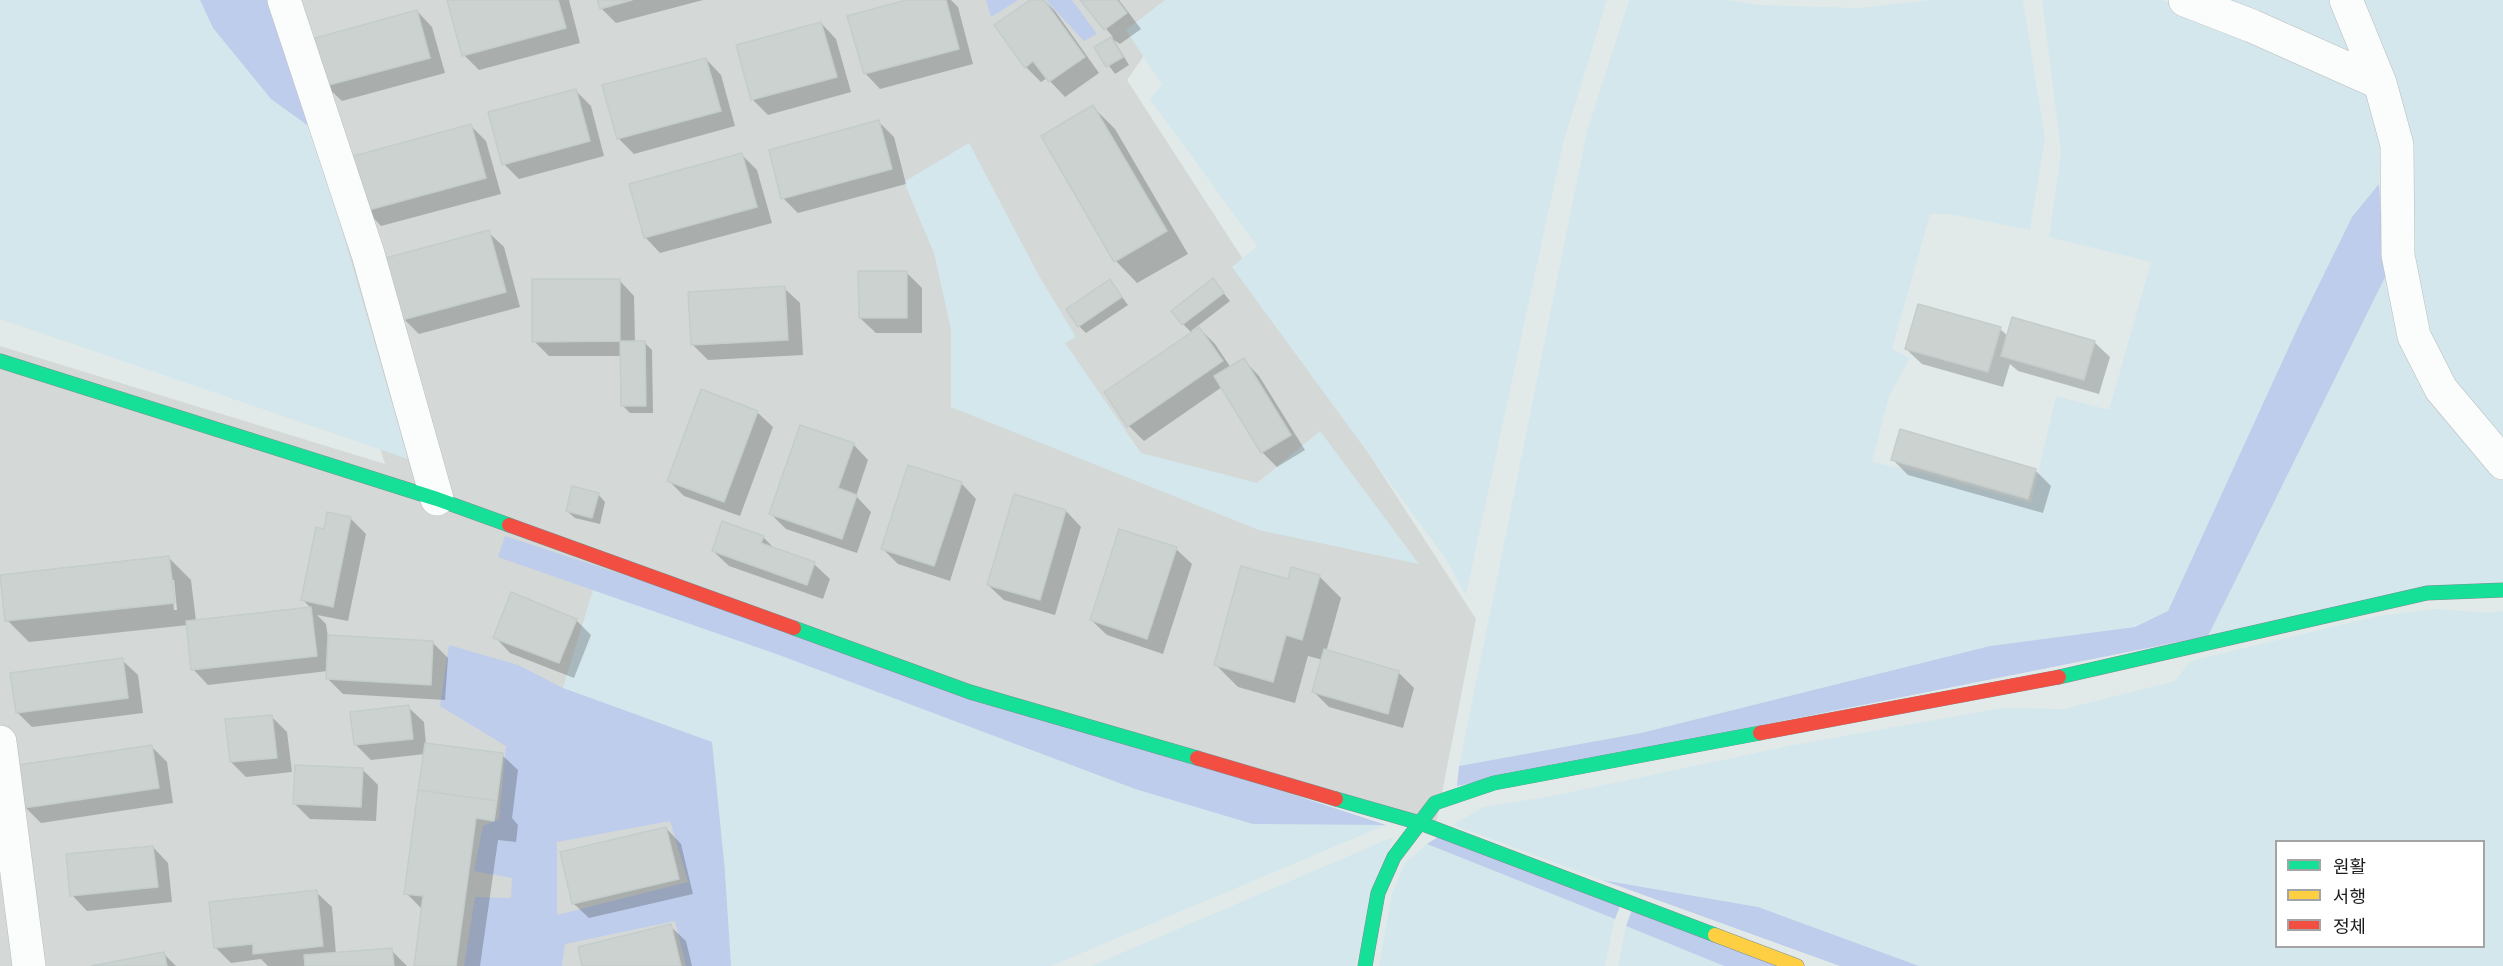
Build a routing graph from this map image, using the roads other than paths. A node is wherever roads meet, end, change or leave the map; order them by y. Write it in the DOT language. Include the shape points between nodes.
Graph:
graph roads {
  1 [pos="284,0"];
  2 [pos="2185,0"];
  3 [pos="2346,0"];
  4 [pos="2380,83"];
  5 [pos="0,361"];
  6 [pos="2503,463"];
  7 [pos="437,499"];
  8 [pos="2503,590"];
  9 [pos="0,742"];
  10 [pos="1420,823"];
  11 [pos="29,966"];
  12 [pos="1365,966"];
  13 [pos="1797,966"];
  1 -- 7 [label="street" via="368,254"];
  2 -- 4 [label="street"];
  3 -- 4 [label="street"];
  4 -- 6 [label="street" via="2397,145 2398,255 2414,336 2440,389"];
  5 -- 7 [label="street"];
  7 -- 10 [label="street" via="970,692"];
  8 -- 10 [label="street" via="2427,593 2089,671 1494,783 1435,803"];
  9 -- 11 [label="street"];
  10 -- 12 [label="street" via="1394,857 1378,893"];
  10 -- 13 [label="street"];
}
